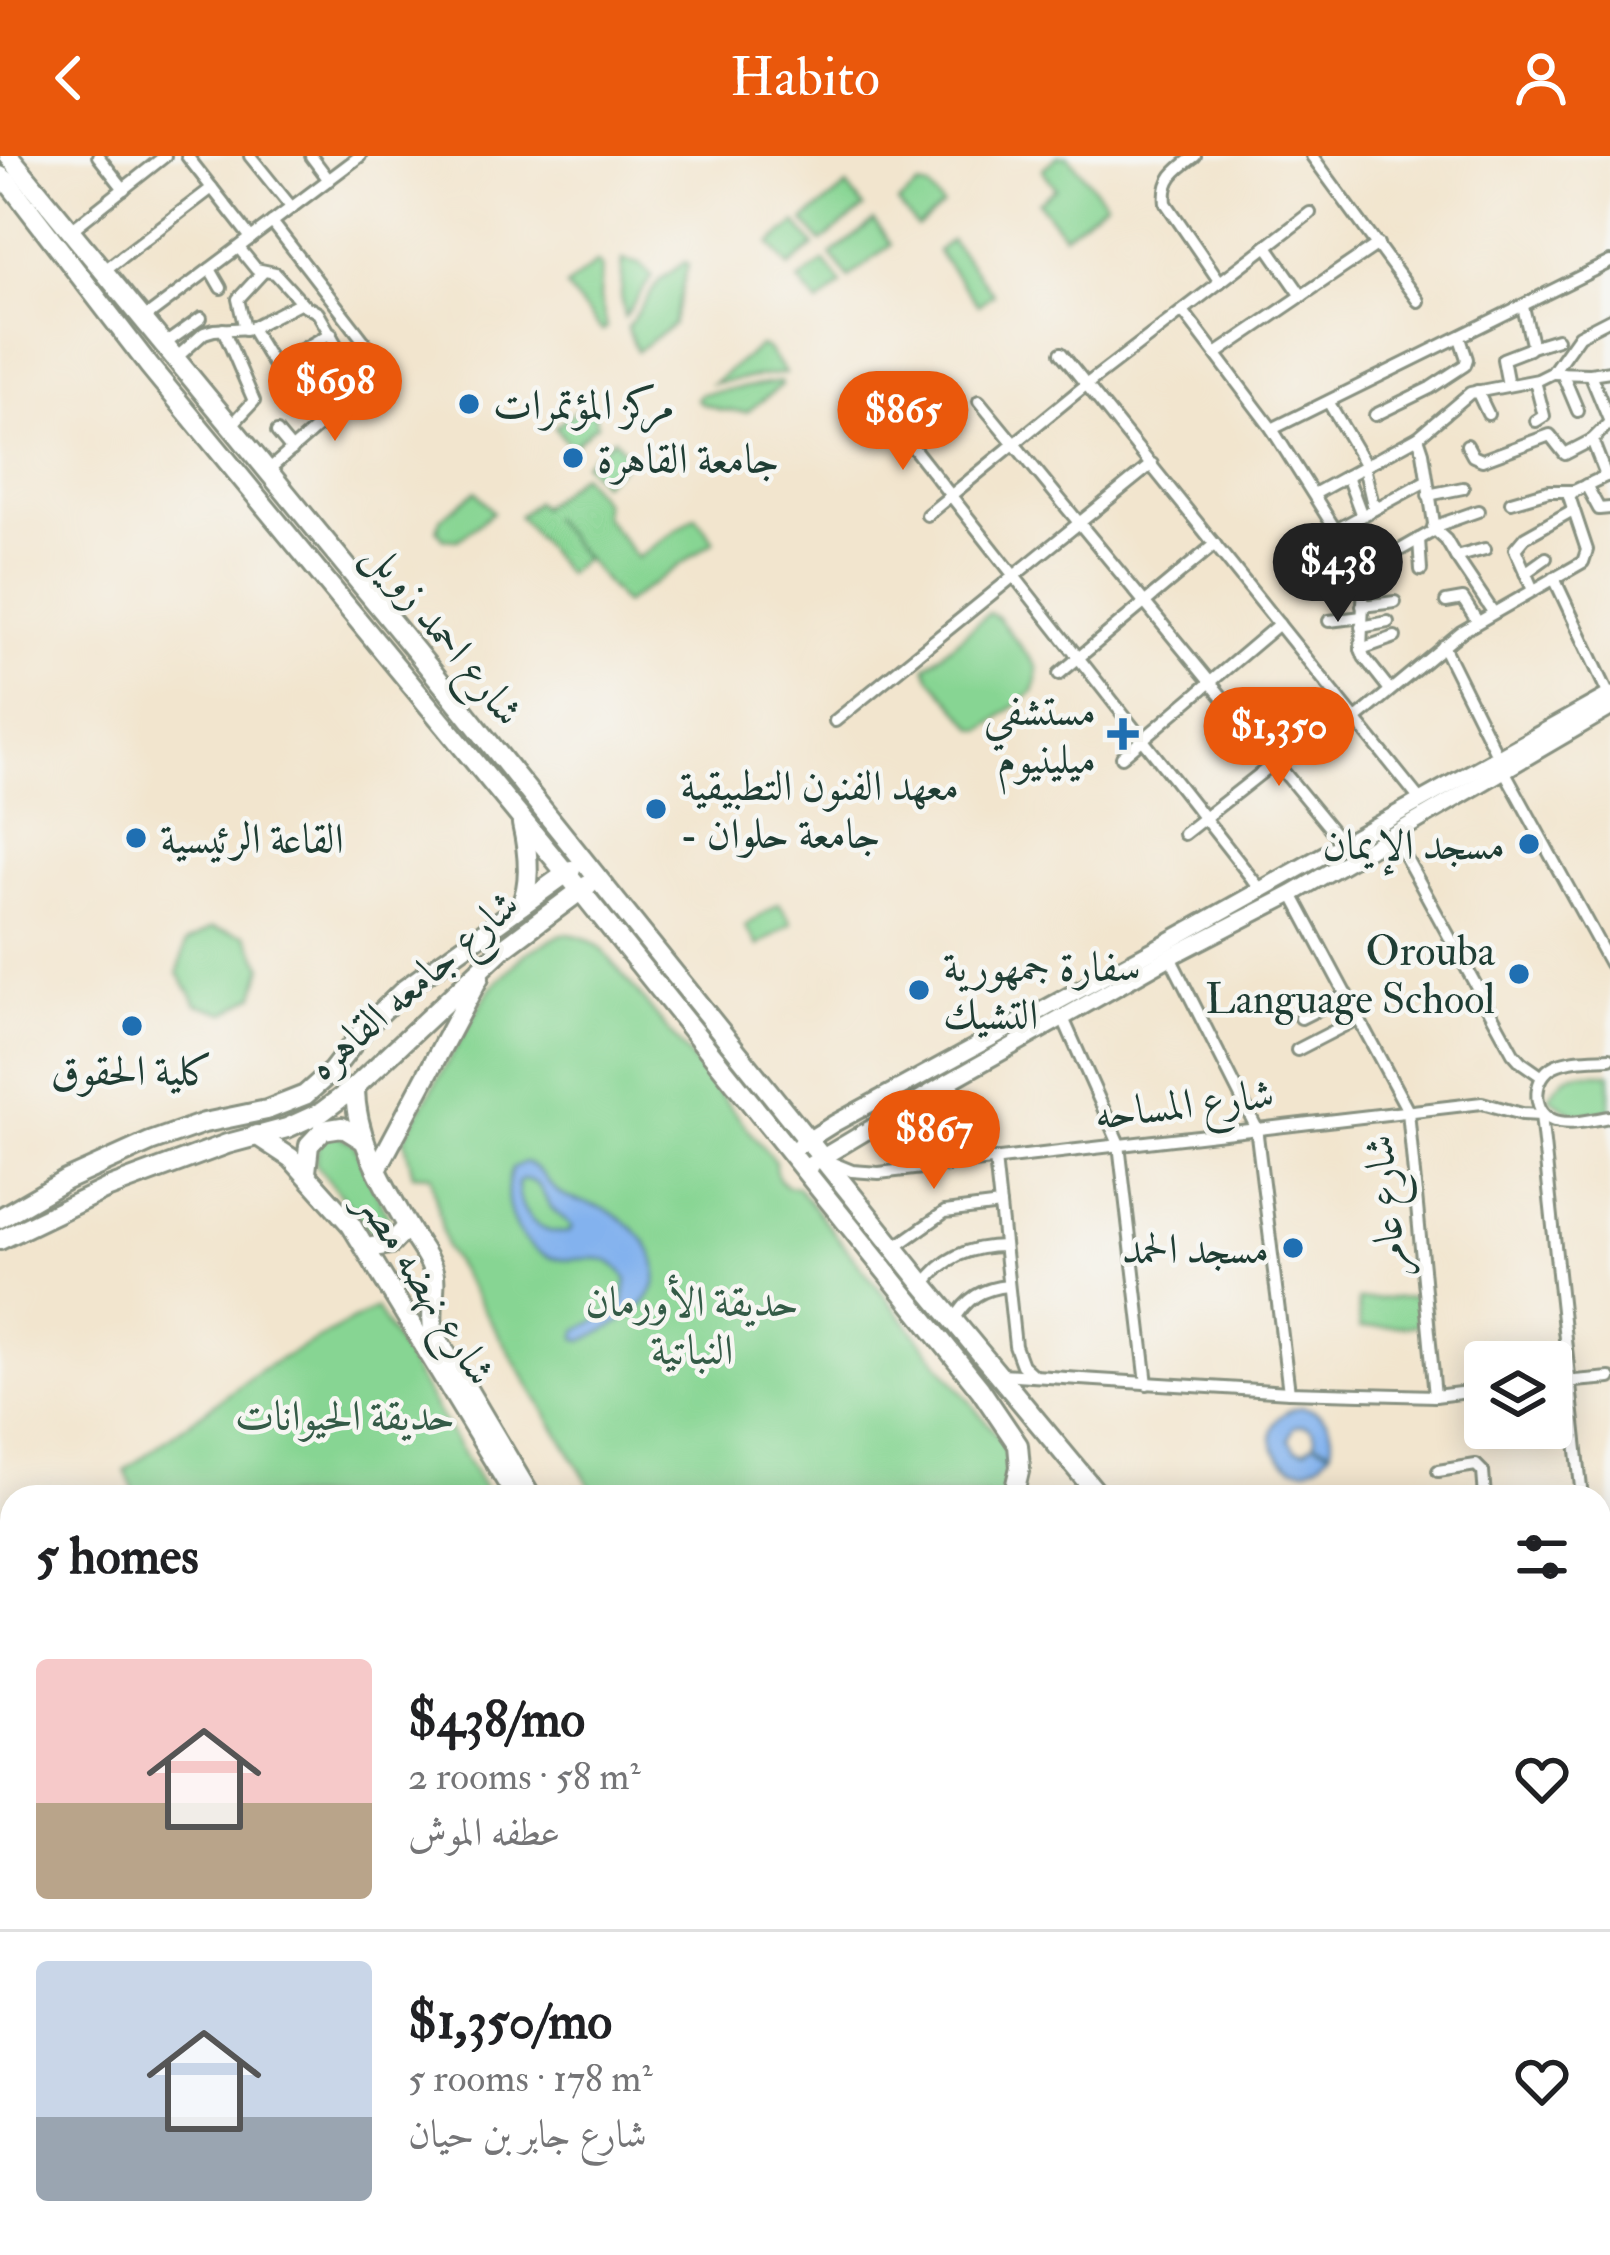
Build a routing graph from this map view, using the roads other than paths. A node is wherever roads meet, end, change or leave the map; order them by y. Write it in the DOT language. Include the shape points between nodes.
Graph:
graph roads {
  1 [pos="98,156"];
  2 [pos="141,156"];
  3 [pos="165,156"];
  4 [pos="187,156"];
  5 [pos="250,156"];
  6 [pos="311,156"];
  7 [pos="360,156"];
  8 [pos="1195,156"];
  9 [pos="1312,156"];
  10 [pos="6,167"];
  11 [pos="150,168"];
  12 [pos="329,180"];
  13 [pos="212,188"];
  14 [pos="124,189"];
  15 [pos="292,208"];
  16 [pos="1310,213"];
  17 [pos="272,222"];
  18 [pos="70,231"];
  19 [pos="251,238"];
  20 [pos="1378,244"];
  21 [pos="1267,246"];
  22 [pos="239,248"];
  23 [pos="1610,262"];
  24 [pos="210,269"];
  25 [pos="102,272"];
  26 [pos="262,272"];
  27 [pos="1220,282"];
  28 [pos="221,288"];
  29 [pos="1302,296"];
  30 [pos="1418,301"];
  31 [pos="301,302"];
  32 [pos="1523,307"];
  33 [pos="1183,311"];
  34 [pos="201,317"];
  35 [pos="1610,319"];
  36 [pos="142,320"];
  37 [pos="263,321"];
  38 [pos="223,329"];
  39 [pos="248,329"];
  40 [pos="331,333"];
  41 [pos="273,337"];
  42 [pos="1460,338"];
  43 [pos="1557,339"];
  44 [pos="1531,347"];
  45 [pos="168,353"];
  46 [pos="1061,353"];
  47 [pos="1216,355"];
  48 [pos="1421,357"];
  49 [pos="303,358"];
  50 [pos="354,371"];
  51 [pos="1610,371"];
  52 [pos="1557,373"];
  53 [pos="1590,374"];
  54 [pos="1534,381"];
  55 [pos="1087,384"];
  56 [pos="1436,385"];
  57 [pos="1508,385"];
  58 [pos="1477,391"];
  59 [pos="388,394"];
  60 [pos="335,399"];
  61 [pos="980,400"];
  62 [pos="1329,403"];
  63 [pos="1606,403"];
  64 [pos="1451,408"];
  65 [pos="366,412"];
  66 [pos="1578,412"];
  67 [pos="1488,414"];
  68 [pos="1375,415"];
  69 [pos="1536,421"];
  70 [pos="893,422"];
  71 [pos="230,427"];
  72 [pos="1272,429"];
  73 [pos="277,432"];
  74 [pos="1418,437"];
  75 [pos="1610,439"];
  76 [pos="1015,443"];
  77 [pos="1593,443"];
  78 [pos="1467,445"];
  79 [pos="292,450"];
  80 [pos="1152,464"];
  81 [pos="1365,466"];
  82 [pos="266,472"];
  83 [pos="1608,475"];
  84 [pos="1347,476"];
  85 [pos="1426,481"];
  86 [pos="1463,488"];
  87 [pos="1580,488"];
  88 [pos="1313,494"];
  89 [pos="1428,495"];
  90 [pos="950,496"];
  91 [pos="1510,502"];
  92 [pos="1610,507"];
  93 [pos="1573,510"];
  94 [pos="1478,511"];
  95 [pos="1368,512"];
  96 [pos="927,515"];
  97 [pos="1079,522"];
  98 [pos="1434,529"];
  99 [pos="1336,530"];
  100 [pos="1419,539"];
  101 [pos="1215,544"];
  102 [pos="1485,548"];
  103 [pos="1456,557"];
  104 [pos="1546,558"];
  105 [pos="1421,570"];
  106 [pos="1362,572"];
  107 [pos="1525,573"];
  108 [pos="1014,575"];
  109 [pos="1554,578"];
  110 [pos="1307,589"];
  111 [pos="1533,590"];
  112 [pos="1145,602"];
  113 [pos="1395,602"];
  114 [pos="1446,602"];
  115 [pos="1493,612"];
  116 [pos="1362,616"];
  117 [pos="1329,621"];
  118 [pos="1477,621"];
  119 [pos="1388,622"];
  120 [pos="1279,624"];
  121 [pos="1395,637"];
  122 [pos="1443,646"];
  123 [pos="1363,653"];
  124 [pos="1079,657"];
  125 [pos="1349,665"];
  126 [pos="1059,674"];
  127 [pos="1210,682"];
  128 [pos="1390,690"];
  129 [pos="1605,699"];
  130 [pos="1345,706"];
  131 [pos="1355,719"];
  132 [pos="835,721"];
  133 [pos="1143,739"];
  134 [pos="1122,757"];
  135 [pos="1276,762"];
  136 [pos="1502,765"];
  137 [pos="517,776"];
  138 [pos="497,791"];
  139 [pos="1420,801"];
  140 [pos="1204,818"];
  141 [pos="520,820"];
  142 [pos="1184,834"];
  143 [pos="1394,836"];
  144 [pos="1343,844"];
  145 [pos="585,860"];
  146 [pos="566,874"];
  147 [pos="599,877"];
  148 [pos="580,890"];
  149 [pos="1261,890"];
  150 [pos="1292,895"];
  151 [pos="521,905"];
  152 [pos="1170,957"];
  153 [pos="1610,964"];
  154 [pos="485,965"];
  155 [pos="405,989"];
  156 [pos="1347,995"];
  157 [pos="430,1016"];
  158 [pos="1063,1018"];
  159 [pos="1301,1018"];
  160 [pos="1359,1018"];
  161 [pos="1298,1050"];
  162 [pos="1610,1058"];
  163 [pos="1541,1076"];
  164 [pos="355,1087"];
  165 [pos="956,1090"];
  166 [pos="1408,1111"];
  167 [pos="1541,1115"];
  168 [pos="1610,1117"];
  169 [pos="1554,1121"];
  170 [pos="1256,1127"];
  171 [pos="256,1136"];
  172 [pos="363,1140"];
  173 [pos="808,1140"];
  174 [pos="1119,1144"];
  175 [pos="789,1152"];
  176 [pos="822,1157"];
  177 [pos="995,1160"];
  178 [pos="972,1162"];
  179 [pos="376,1169"];
  180 [pos="803,1169"];
  181 [pos="307,1172"];
  182 [pos="1000,1205"];
  183 [pos="0,1218"];
  184 [pos="407,1227"];
  185 [pos="0,1240"];
  186 [pos="1004,1246"];
  187 [pos="894,1248"];
  188 [pos="367,1249"];
  189 [pos="924,1285"];
  190 [pos="1008,1286"];
  191 [pos="954,1322"];
  192 [pos="1566,1341"];
  193 [pos="997,1374"];
  194 [pos="1036,1377"];
  195 [pos="1610,1378"];
  196 [pos="1572,1382"];
  197 [pos="1147,1384"];
  198 [pos="980,1389"];
  199 [pos="1289,1392"];
  200 [pos="1464,1393"];
  201 [pos="1435,1396"];
  202 [pos="1572,1401"];
  203 [pos="1438,1472"];
  204 [pos="509,1485"];
  205 [pos="524,1485"];
  206 [pos="1016,1485"];
  207 [pos="1090,1485"];
  208 [pos="1484,1485"];
  209 [pos="1581,1485"];
  1 -- 14 [label="street"];
  2 -- 11 [label="street"];
  3 -- 11 [label="street"];
  4 -- 13 [label="street"];
  5 -- 15 [label="street"];
  6 -- 12 [label="street"];
  7 -- 12 [label="street"];
  8 -- 27 [label="street" via="1169,178 1166,203"];
  9 -- 20 [label="street"];
  10 -- 18 [label="main road, شارع احمد زويل"];
  10 -- 138 [label="main road, شارع احمد زويل" via="150,367"];
  11 -- 14 [label="street"];
  12 -- 15 [label="street"];
  13 -- 19 [label="street"];
  13 -- 25 [label="street"];
  14 -- 18 [label="street"];
  15 -- 17 [label="street"];
  16 -- 21 [label="street"];
  17 -- 19 [label="street"];
  17 -- 59 [label="street" via="393,378"];
  18 -- 25 [label="main road, شارع احمد زويل"];
  19 -- 22 [label="street"];
  20 -- 29 [label="street"];
  20 -- 30 [label="street"];
  21 -- 27 [label="street"];
  21 -- 29 [label="street"];
  22 -- 24 [label="street"];
  22 -- 26 [label="street"];
  23 -- 32 [label="street"];
  24 -- 28 [label="street"];
  24 -- 36 [label="street"];
  25 -- 36 [label="main road, شارع احمد زويل"];
  26 -- 31 [label="street" via="275,273"];
  26 -- 39 [label="street" via="238,299"];
  27 -- 33 [label="street"];
  29 -- 47 [label="street"];
  31 -- 37 [label="street"];
  31 -- 40 [label="street"];
  32 -- 42 [label="street"];
  32 -- 44 [label="street"];
  33 -- 47 [label="street"];
  33 -- 55 [label="street"];
  34 -- 45 [label="street"];
  35 -- 52 [label="street" via="1579,335"];
  36 -- 45 [label="main road, شارع احمد زويل"];
  37 -- 39 [label="street"];
  37 -- 41 [label="street"];
  38 -- 39 [label="street"];
  38 -- 45 [label="street"];
  38 -- 71 [label="street" via="254,401"];
  39 -- 60 [label="street" via="296,404 327,388"];
  40 -- 49 [label="street" via="307,345"];
  40 -- 50 [label="street"];
  42 -- 48 [label="street"];
  42 -- 56 [label="street" via="1466,363"];
  43 -- 44 [label="street"];
  44 -- 57 [label="street" via="1503,359"];
  45 -- 71 [label="main road, شارع احمد زويل"];
  46 -- 55 [label="street"];
  47 -- 72 [label="street"];
  48 -- 56 [label="street"];
  48 -- 62 [label="street"];
  50 -- 59 [label="street"];
  50 -- 60 [label="street"];
  51 -- 53 [label="street"];
  52 -- 53 [label="street"];
  52 -- 54 [label="street"];
  52 -- 66 [label="street"];
  53 -- 63 [label="street"];
  54 -- 57 [label="street"];
  54 -- 69 [label="street" via="1544,416"];
  55 -- 76 [label="street"];
  55 -- 80 [label="street"];
  56 -- 64 [label="street"];
  56 -- 68 [label="street"];
  57 -- 58 [label="street"];
  58 -- 64 [label="street"];
  58 -- 67 [label="street"];
  59 -- 65 [label="street"];
  60 -- 79 [label="street" via="337,410"];
  61 -- 76 [label="street"];
  62 -- 72 [label="street"];
  62 -- 81 [label="street"];
  63 -- 77 [label="street" via="1610,422"];
  64 -- 74 [label="street"];
  70 -- 90 [label="street"];
  71 -- 82 [label="main road, شارع احمد زويل"];
  72 -- 88 [label="street"];
  73 -- 79 [label="street"];
  74 -- 81 [label="street"];
  74 -- 85 [label="street"];
  75 -- 77 [label="street"];
  76 -- 90 [label="street"];
  76 -- 97 [label="street"];
  77 -- 78 [label="street" via="1565,454 1548,435 1482,460"];
  77 -- 83 [label="street"];
  79 -- 82 [label="street"];
  80 -- 97 [label="street"];
  80 -- 101 [label="street"];
  81 -- 84 [label="street"];
  81 -- 95 [label="street"];
  82 -- 137 [label="main road, شارع احمد زويل"];
  83 -- 87 [label="street"];
  84 -- 88 [label="street"];
  84 -- 95 [label="street"];
  85 -- 89 [label="street"];
  85 -- 95 [label="street"];
  86 -- 89 [label="street"];
  87 -- 91 [label="street"];
  87 -- 92 [label="street" via="1599,509"];
  87 -- 93 [label="street" via="1569,496"];
  88 -- 99 [label="street"];
  89 -- 98 [label="street"];
  90 -- 96 [label="street"];
  90 -- 108 [label="street"];
  93 -- 107 [label="street" via="1525,537"];
  93 -- 109 [label="street" via="1587,556"];
  94 -- 98 [label="street"];
  95 -- 99 [label="street"];
  97 -- 108 [label="street"];
  97 -- 112 [label="street"];
  98 -- 100 [label="street"];
  98 -- 103 [label="street"];
  99 -- 106 [label="street"];
  100 -- 105 [label="street"];
  100 -- 106 [label="street"];
  101 -- 112 [label="street"];
  101 -- 120 [label="street"];
  102 -- 103 [label="street"];
  103 -- 115 [label="street"];
  104 -- 107 [label="street"];
  106 -- 110 [label="street"];
  106 -- 116 [label="street"];
  107 -- 111 [label="street"];
  108 -- 124 [label="street"];
  108 -- 132 [label="street"];
  109 -- 111 [label="street"];
  109 -- 129 [label="street"];
  111 -- 115 [label="street"];
  112 -- 124 [label="street"];
  112 -- 127 [label="street"];
  113 -- 116 [label="street"];
  114 -- 118 [label="street" via="1463,599"];
  115 -- 118 [label="street"];
  116 -- 117 [label="street"];
  116 -- 119 [label="street"];
  116 -- 123 [label="street"];
  118 -- 122 [label="street"];
  120 -- 127 [label="street"];
  120 -- 130 [label="street"];
  121 -- 123 [label="street"];
  122 -- 128 [label="street"];
  122 -- 136 [label="street"];
  123 -- 125 [label="street"];
  123 -- 128 [label="street"];
  124 -- 126 [label="street"];
  124 -- 133 [label="street"];
  127 -- 133 [label="street"];
  127 -- 135 [label="street"];
  128 -- 131 [label="street"];
  129 -- 136 [label="main road"];
  130 -- 131 [label="street"];
  130 -- 135 [label="street"];
  131 -- 139 [label="street"];
  133 -- 134 [label="street"];
  133 -- 140 [label="street"];
  135 -- 140 [label="street"];
  135 -- 144 [label="street"];
  136 -- 139 [label="main road"];
  136 -- 143 [label="main road"];
  136 -- 153 [label="street"];
  137 -- 138 [label="main road"];
  137 -- 145 [label="main road, شارع احمد زويل"];
  138 -- 141 [label="main road, شارع احمد زويل"];
  139 -- 144 [label="main road"];
  140 -- 142 [label="street"];
  140 -- 149 [label="street"];
  141 -- 146 [label="main road, شارع احمد زويل"];
  141 -- 151 [label="main road" via="528,865"];
  143 -- 150 [label="main road"];
  143 -- 163 [label="street" via="1514,1053"];
  144 -- 149 [label="main road"];
  145 -- 146 [label="main road, شارع جامعه القاهره"];
  145 -- 147 [label="main road, شارع احمد زويل"];
  146 -- 148 [label="main road, شارع احمد زويل"];
  146 -- 151 [label="main road, شارع جامعه القاهره"];
  147 -- 148 [label="main road, شارع جامعه القاهره"];
  147 -- 173 [label="main road, شارع احمد زويل"];
  148 -- 154 [label="main road, شارع جامعه القاهره"];
  148 -- 175 [label="main road, شارع احمد زويل"];
  149 -- 173 [label="main road"];
  150 -- 152 [label="main road"];
  150 -- 156 [label="street, شارع عامر"];
  151 -- 155 [label="main road, شارع جامعه القاهره"];
  152 -- 158 [label="main road"];
  152 -- 170 [label="street"];
  154 -- 157 [label="main road, شارع جامعه القاهره"];
  154 -- 179 [label="main road"];
  155 -- 157 [label="main road"];
  155 -- 183 [label="main road, شارع جامعه القاهره" via="305,1095 150,1142"];
  156 -- 159 [label="street"];
  156 -- 160 [label="street, شارع عامر"];
  157 -- 164 [label="main road, شارع جامعه القاهره"];
  158 -- 174 [label="street"];
  158 -- 176 [label="main road"];
  160 -- 161 [label="street"];
  160 -- 166 [label="street, شارع عامر"];
  162 -- 163 [label="street" via="1563,1063"];
  163 -- 169 [label="street" via="1538,1102"];
  164 -- 171 [label="main road, شارع جامعه القاهره" via="308,1120"];
  164 -- 172 [label="main road, شارع نهضه مصر"];
  165 -- 178 [label="street"];
  166 -- 167 [label="street, شارع المساحه" via="1482,1102"];
  166 -- 170 [label="street, شارع المساحه"];
  166 -- 201 [label="street, شارع عامر"];
  167 -- 169 [label="street, شارع المساحه"];
  167 -- 192 [label="street"];
  168 -- 169 [label="street"];
  170 -- 174 [label="street, شارع المساحه"];
  170 -- 199 [label="street"];
  171 -- 181 [label="main road, شارع نهضه مصر"];
  171 -- 185 [label="main road, شارع جامعه القاهره" via="106,1189"];
  172 -- 179 [label="main road, شارع نهضه مصر"];
  172 -- 181 [label="main road" via="342,1127 322,1130 310,1145"];
  173 -- 175 [label="main road"];
  173 -- 176 [label="main road, شارع احمد زويل"];
  174 -- 177 [label="street, شارع المساحه"];
  174 -- 197 [label="street"];
  175 -- 180 [label="main road, شارع احمد زويل"];
  176 -- 178 [label="street, شارع المساحه" via="870,1173"];
  176 -- 180 [label="main road"];
  176 -- 187 [label="main road, شارع احمد زويل"];
  177 -- 178 [label="street, شارع المساحه"];
  177 -- 182 [label="street"];
  179 -- 184 [label="main road, شارع نهضه مصر"];
  180 -- 198 [label="main road, شارع احمد زويل"];
  181 -- 188 [label="main road, شارع نهضه مصر"];
  182 -- 186 [label="street"];
  182 -- 187 [label="street" via="945,1212"];
  184 -- 188 [label="main road" via="391,1244"];
  184 -- 205 [label="main road, شارع نهضه مصر" via="435,1271 434,1333"];
  186 -- 189 [label="street" via="949,1259"];
  186 -- 190 [label="street"];
  187 -- 189 [label="main road, شارع احمد زويل"];
  188 -- 204 [label="main road, شارع نهضه مصر"];
  189 -- 191 [label="main road, شارع احمد زويل"];
  190 -- 191 [label="street" via="980,1293"];
  190 -- 194 [label="street" via="1017,1356"];
  191 -- 193 [label="main road, شارع احمد زويل"];
  193 -- 194 [label="street"];
  193 -- 198 [label="main road"];
  193 -- 207 [label="main road, شارع احمد زويل"];
  194 -- 197 [label="street"];
  195 -- 196 [label="street"];
  197 -- 199 [label="street"];
  198 -- 206 [label="main road, شارع احمد زويل" via="1018,1445"];
  199 -- 201 [label="street"];
  200 -- 201 [label="street"];
  202 -- 209 [label="street"];
  203 -- 208 [label="street" via="1477,1465"];
}
